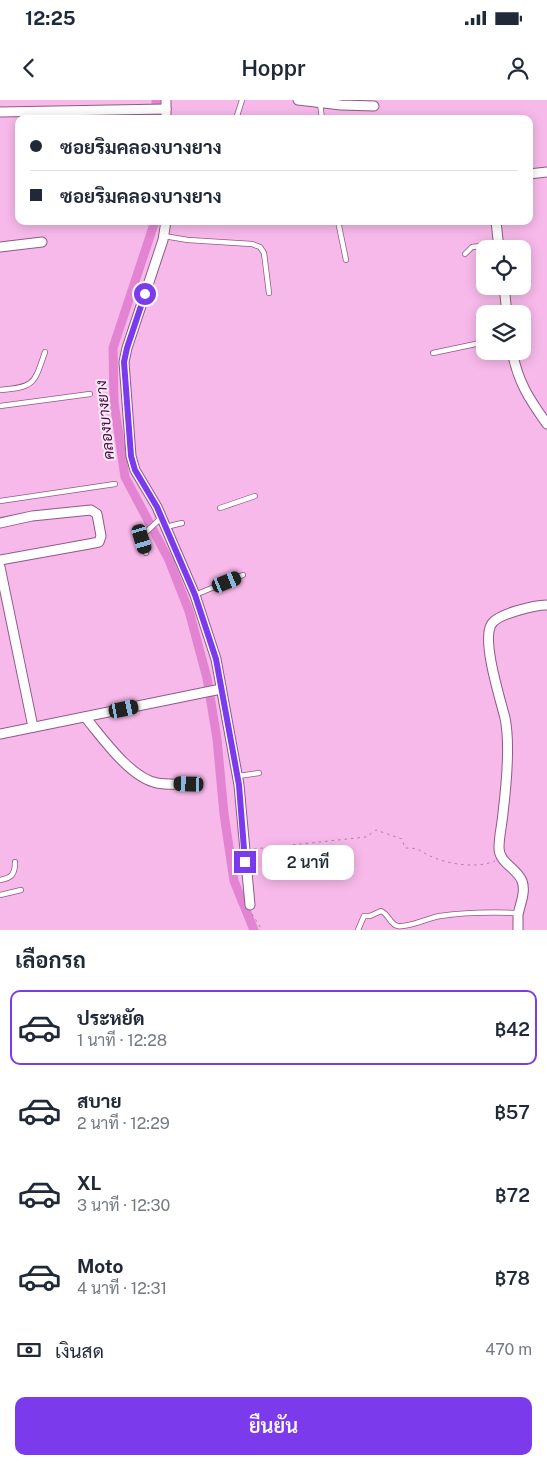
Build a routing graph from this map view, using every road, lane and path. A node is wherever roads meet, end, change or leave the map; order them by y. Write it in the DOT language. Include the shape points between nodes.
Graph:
graph roads {
  1 [pos="242,100"];
  2 [pos="298,100"];
  3 [pos="316,101"];
  4 [pos="374,106"];
  5 [pos="164,109"];
  6 [pos="0,112"];
  7 [pos="116,114"];
  8 [pos="26,115"];
  9 [pos="66,115"];
  10 [pos="237,115"];
  11 [pos="321,115"];
  12 [pos="547,172"];
  13 [pos="533,174"];
  14 [pos="165,225"];
  15 [pos="339,225"];
  16 [pos="496,225"];
  17 [pos="164,236"];
  18 [pos="498,240"];
  19 [pos="42,242"];
  20 [pos="476,246"];
  21 [pos="0,247"];
  22 [pos="465,254"];
  23 [pos="346,260"];
  24 [pos="269,293"];
  25 [pos="476,344"];
  26 [pos="45,352"];
  27 [pos="434,353"];
  28 [pos="514,360"];
  29 [pos="0,390"];
  30 [pos="90,394"];
  31 [pos="0,406"];
  32 [pos="547,424"];
  33 [pos="115,484"];
  34 [pos="255,496"];
  35 [pos="0,501"];
  36 [pos="220,508"];
  37 [pos="158,521"];
  38 [pos="0,523"];
  39 [pos="182,523"];
  40 [pos="165,528"];
  41 [pos="146,553"];
  42 [pos="0,560"];
  43 [pos="0,567"];
  44 [pos="243,575"];
  45 [pos="195,595"];
  46 [pos="547,605"];
  47 [pos="219,690"];
  48 [pos="86,717"];
  49 [pos="33,727"];
  50 [pos="0,734"];
  51 [pos="259,773"];
  52 [pos="237,776"];
  53 [pos="189,784"];
  54 [pos="244,850"];
  55 [pos="502,858"];
  56 [pos="15,862"];
  57 [pos="0,880"];
  58 [pos="21,890"];
  59 [pos="0,895"];
  60 [pos="250,905"];
  61 [pos="519,913"];
  62 [pos="262,930"];
  63 [pos="358,930"];
  64 [pos="518,930"];
  1 -- 10 [label="lane"];
  2 -- 3 [label="street"];
  3 -- 4 [label="street"];
  3 -- 11 [label="lane"];
  5 -- 7 [label="street"];
  6 -- 8 [label="street"];
  7 -- 9 [label="street"];
  8 -- 9 [label="street"];
  12 -- 13 [label="street"];
  14 -- 17 [label="street"];
  15 -- 23 [label="lane"];
  16 -- 18 [label="street"];
  17 -- 24 [label="lane" via="260,247 264,253"];
  17 -- 37 [label="street" via="124,362 131,456"];
  19 -- 21 [label="street"];
  20 -- 22 [label="lane"];
  25 -- 27 [label="lane"];
  26 -- 29 [label="lane" via="33,382"];
  28 -- 32 [label="street" via="519,380"];
  30 -- 31 [label="lane"];
  33 -- 35 [label="lane"];
  34 -- 36 [label="lane"];
  37 -- 40 [label="street"];
  37 -- 41 [label="lane" via="142,539"];
  38 -- 42 [label="street" via="91,510 97,514 101,536 98,542 90,544"];
  39 -- 40 [label="lane"];
  40 -- 45 [label="street"];
  43 -- 49 [label="street"];
  44 -- 45 [label="lane"];
  45 -- 47 [label="street" via="216,659"];
  46 -- 55 [label="street" via="506,614 490,625 488,636 506,733 499,849"];
  47 -- 48 [label="street"];
  47 -- 52 [label="street"];
  48 -- 49 [label="street"];
  48 -- 53 [label="street" via="124,762 141,776 156,783"];
  49 -- 50 [label="street"];
  51 -- 52 [label="lane"];
  52 -- 54 [label="street"];
  54 -- 55 [label="path" via="366,837 376,830 402,839 405,848 419,848 429,856 452,864 491,863"];
  54 -- 60 [label="street"];
  55 -- 61 [label="street" via="522,880"];
  56 -- 57 [label="lane" via="14,874"];
  58 -- 59 [label="lane"];
  60 -- 62 [label="path"];
  61 -- 63 [label="lane" via="440,916 397,926 381,911 364,916"];
  61 -- 64 [label="street"];
}
